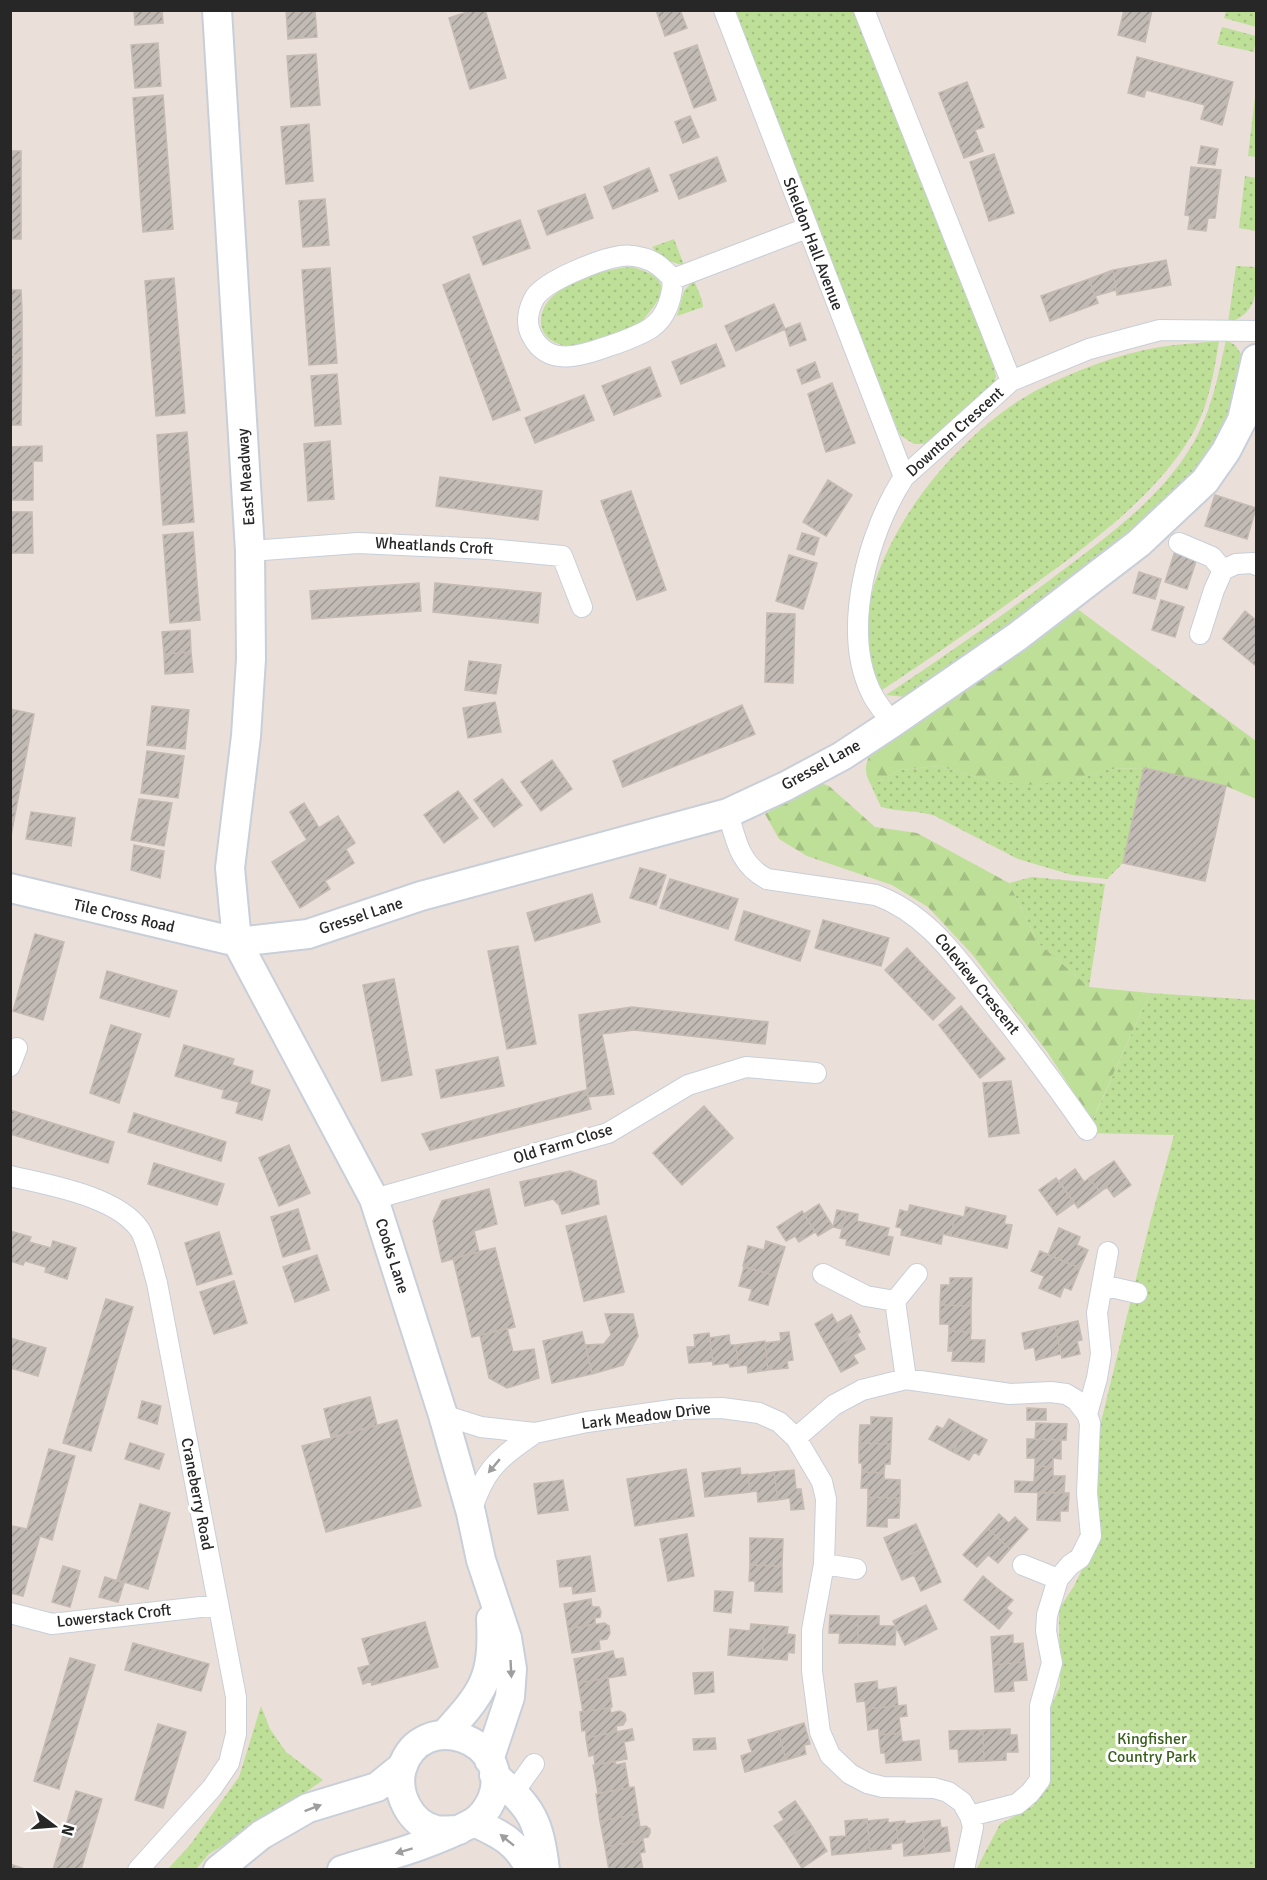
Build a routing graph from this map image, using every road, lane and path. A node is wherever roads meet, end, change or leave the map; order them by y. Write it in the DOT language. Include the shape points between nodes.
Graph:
graph roads {
  1 [pos="217,10"];
  2 [pos="724,10"];
  3 [pos="864,10"];
  4 [pos="807,228"];
  5 [pos="672,279"];
  6 [pos="1257,331"];
  7 [pos="1257,359"];
  8 [pos="1011,381"];
  9 [pos="904,477"];
  10 [pos="1179,543"];
  11 [pos="250,551"];
  12 [pos="1257,565"];
  13 [pos="1223,570"];
  14 [pos="582,607"];
  15 [pos="1200,634"];
  16 [pos="892,723"];
  17 [pos="728,813"];
  18 [pos="10,888"];
  19 [pos="237,942"];
  20 [pos="816,1073"];
  21 [pos="1087,1130"];
  22 [pos="10,1176"];
  23 [pos="374,1199"];
  24 [pos="1108,1252"];
  25 [pos="823,1274"];
  26 [pos="917,1274"];
  27 [pos="1102,1285"];
  28 [pos="1137,1293"];
  29 [pos="896,1301"];
  30 [pos="906,1379"];
  31 [pos="1087,1414"];
  32 [pos="443,1415"];
  33 [pos="535,1433"];
  34 [pos="796,1438"];
  35 [pos="471,1513"];
  36 [pos="824,1564"];
  37 [pos="1023,1565"];
  38 [pos="856,1569"];
  39 [pos="1058,1579"];
  40 [pos="490,1593"];
  41 [pos="218,1605"];
  42 [pos="10,1613"];
  43 [pos="445,1734"];
  44 [pos="534,1764"];
  45 [pos="403,1766"];
  46 [pos="499,1776"];
  47 [pos="970,1816"];
  48 [pos="467,1826"];
  49 [pos="138,1869"];
  50 [pos="218,1869"];
  51 [pos="342,1869"];
  52 [pos="530,1869"];
  53 [pos="545,1869"];
  54 [pos="964,1869"];
  1 -- 11 [label="street, East Meadway"];
  2 -- 4 [label="street, Sheldon Hall Avenue"];
  3 -- 8 [label="street"];
  4 -- 5 [label="street"];
  4 -- 9 [label="street, Sheldon Hall Avenue"];
  5 -- 5 [label="street" via="668,309 658,322 617,343 580,356 557,356 534,340 528,330 531,306 543,288 591,266 620,256 646,258 661,266"];
  6 -- 8 [label="street, Downton Crescent" via="1160,330 1089,349"];
  7 -- 16 [label="street, Gressel Lane" via="1242,420 1205,481 1130,550 1018,636"];
  8 -- 9 [label="street, Downton Crescent"];
  9 -- 16 [label="street, Downton Crescent" via="871,546 857,622 871,692"];
  10 -- 13 [label="street" via="1212,557"];
  11 -- 14 [label="street, Wheatlands Croft" via="358,543 562,556"];
  11 -- 19 [label="street, East Meadway" via="251,659 230,868"];
  12 -- 13 [label="street" via="1236,564"];
  13 -- 15 [label="street"];
  16 -- 17 [label="street, Gressel Lane" via="842,756"];
  17 -- 19 [label="street, Gressel Lane" via="421,896 308,934"];
  17 -- 21 [label="street, Coleview Crescent" via="736,841 755,873 767,879 876,895 893,901 937,934 1033,1053"];
  18 -- 19 [label="street, Tile Cross Road"];
  19 -- 23 [label="street, Cooks Lane"];
  20 -- 23 [label="street, Old Farm Close" via="746,1067 688,1085 608,1133"];
  22 -- 41 [label="street, Craneberry Road" via="91,1196 119,1211 140,1231 157,1283"];
  23 -- 32 [label="street, Cooks Lane"];
  24 -- 27 [label="street"];
  25 -- 29 [label="street" via="866,1296"];
  26 -- 29 [label="street"];
  27 -- 28 [label="street"];
  27 -- 31 [label="street" via="1097,1313 1101,1354"];
  29 -- 30 [label="street"];
  30 -- 31 [label="street" via="1010,1394 1066,1394"];
  30 -- 34 [label="street" via="862,1390 834,1405"];
  31 -- 39 [label="street" via="1091,1536 1080,1558"];
  32 -- 33 [label="street, Lark Meadow Drive" via="481,1427"];
  32 -- 35 [label="street, Cooks Lane"];
  33 -- 34 [label="street, Lark Meadow Drive" via="680,1409 722,1408 759,1413 779,1422"];
  33 -- 35 [label="street, Lark Meadow Drive, one-way" via="502,1455 490,1469 479,1486"];
  34 -- 36 [label="street, Lark Meadow Drive" via="822,1482 826,1499"];
  35 -- 40 [label="street, Cooks Lane"];
  36 -- 38 [label="street"];
  36 -- 47 [label="street, Lark Meadow Drive" via="812,1630 812,1671 820,1732 830,1755 850,1774 867,1783 948,1792 962,1802"];
  37 -- 39 [label="street"];
  39 -- 47 [label="street" via="1047,1615 1052,1663 1041,1706 1040,1780 1017,1804"];
  40 -- 43 [label="street, Cooks Lane" via="492,1645 486,1681"];
  40 -- 46 [label="street, Cooks Lane, one-way" via="507,1638 512,1669"];
  41 -- 42 [label="street, Lowerstack Croft" via="52,1624"];
  41 -- 49 [label="street, Craneberry Road" via="236,1697 236,1734 229,1763 212,1788"];
  43 -- 45 [label="street, Cooks Lane" via="418,1745"];
  43 -- 46 [label="street" via="474,1743"];
  44 -- 46 [label="street"];
  45 -- 48 [label="street" via="401,1791 418,1821 436,1830"];
  50 -- 45 [label="street, Cooks Lane, one-way" via="261,1835 308,1809 377,1787"];
  46 -- 48 [label="street, Cooks Lane" via="487,1808"];
  46 -- 53 [label="street" via="531,1811 541,1839"];
  47 -- 54 [label="street" via="973,1827"];
  48 -- 51 [label="street, one-way" via="425,1845"];
  52 -- 48 [label="street, one-way" via="517,1848 502,1835"];
}
